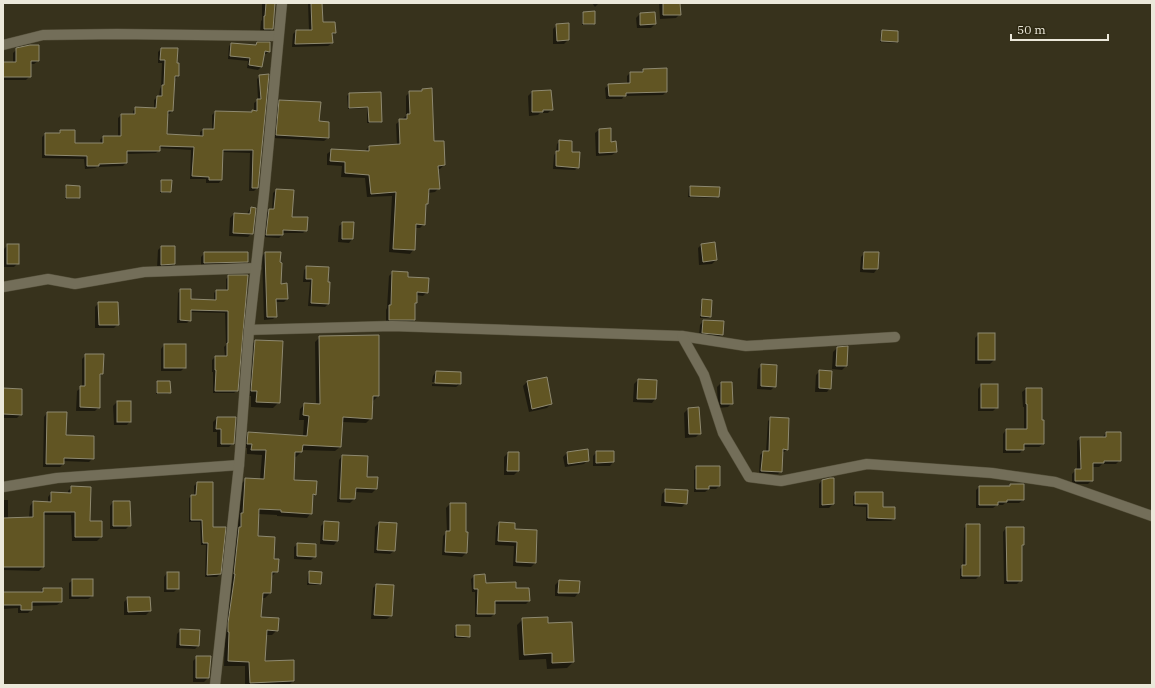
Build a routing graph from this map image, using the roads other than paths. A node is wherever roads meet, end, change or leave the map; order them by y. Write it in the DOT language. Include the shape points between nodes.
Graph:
graph roads {
  1 [pos="282,3"];
  2 [pos="278,36"];
  3 [pos="3,45"];
  4 [pos="256,268"];
  5 [pos="3,287"];
  6 [pos="249,330"];
  7 [pos="682,336"];
  8 [pos="895,337"];
  9 [pos="239,465"];
  10 [pos="3,487"];
  11 [pos="1152,516"];
  12 [pos="215,685"];
  1 -- 2 [label="street"];
  2 -- 3 [label="street" via="43,35"];
  2 -- 4 [label="street"];
  4 -- 5 [label="street" via="144,272 75,284 48,279"];
  4 -- 6 [label="street"];
  6 -- 7 [label="street" via="392,326"];
  6 -- 9 [label="street"];
  7 -- 8 [label="street" via="746,346"];
  7 -- 11 [label="street" via="704,375 723,433 749,477 781,481 867,464 992,473 1055,482"];
  9 -- 10 [label="street" via="57,478"];
  9 -- 12 [label="street"];
}
